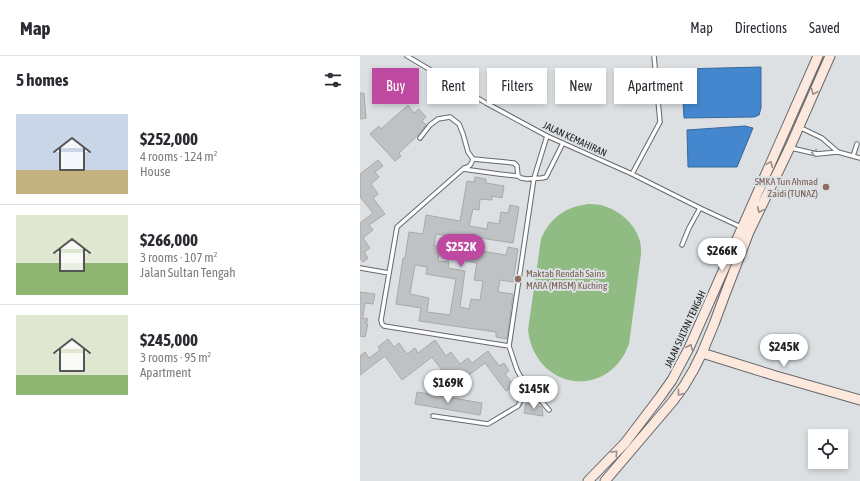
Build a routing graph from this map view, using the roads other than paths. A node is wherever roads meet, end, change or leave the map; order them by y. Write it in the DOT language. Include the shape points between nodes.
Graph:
graph roads {
  1 [pos="407,56"];
  2 [pos="654,56"];
  3 [pos="818,56"];
  4 [pos="830,56"];
  5 [pos="799,127"];
  6 [pos="547,136"];
  7 [pos="420,138"];
  8 [pos="563,143"];
  9 [pos="857,144"];
  10 [pos="790,147"];
  11 [pos="838,152"];
  12 [pos="853,156"];
  13 [pos="860,158"];
  14 [pos="472,159"];
  15 [pos="463,169"];
  16 [pos="632,174"];
  17 [pos="518,176"];
  18 [pos="534,178"];
  19 [pos="700,208"];
  20 [pos="742,228"];
  21 [pos="682,245"];
  22 [pos="360,268"];
  23 [pos="389,273"];
  24 [pos="509,346"];
  25 [pos="702,353"];
  26 [pos="527,388"];
  27 [pos="860,400"];
  28 [pos="549,410"];
  29 [pos="433,416"];
  30 [pos="588,481"];
  31 [pos="605,481"];
  1 -- 6 [label="lane, JALAN KEMAHIRAN"];
  2 -- 16 [label="lane" via="660,122"];
  20 -- 3 [label="main road, JALAN SULTAN TENGAH, one-way"];
  4 -- 5 [label="main road, one-way"];
  5 -- 10 [label="main road"];
  5 -- 11 [label="lane" via="822,138"];
  6 -- 8 [label="lane, JALAN KEMAHIRAN"];
  6 -- 18 [label="lane"];
  7 -- 14 [label="lane" via="438,119 450,117 458,124"];
  8 -- 16 [label="lane, JALAN KEMAHIRAN"];
  8 -- 18 [label="lane" via="546,177"];
  9 -- 12 [label="lane"];
  11 -- 10 [label="lane, one-way" via="817,154"];
  10 -- 25 [label="main road, one-way" via="749,232"];
  11 -- 12 [label="lane"];
  12 -- 13 [label="lane"];
  14 -- 15 [label="lane" via="470,167"];
  14 -- 17 [label="lane" via="514,163"];
  15 -- 17 [label="lane"];
  15 -- 23 [label="lane" via="397,227"];
  16 -- 19 [label="lane, JALAN KEMAHIRAN"];
  17 -- 18 [label="lane"];
  18 -- 24 [label="lane"];
  19 -- 20 [label="lane, JALAN KEMAHIRAN"];
  19 -- 21 [label="lane"];
  30 -- 20 [label="main road, JALAN SULTAN TENGAH, one-way" via="625,443 672,380 689,348"];
  22 -- 23 [label="lane"];
  23 -- 24 [label="lane" via="381,320 384,326"];
  24 -- 26 [label="lane" via="517,370"];
  25 -- 27 [label="main road"];
  25 -- 31 [label="main road, one-way" via="673,402"];
  26 -- 28 [label="lane"];
  26 -- 29 [label="lane" via="518,406 488,424"];
}
